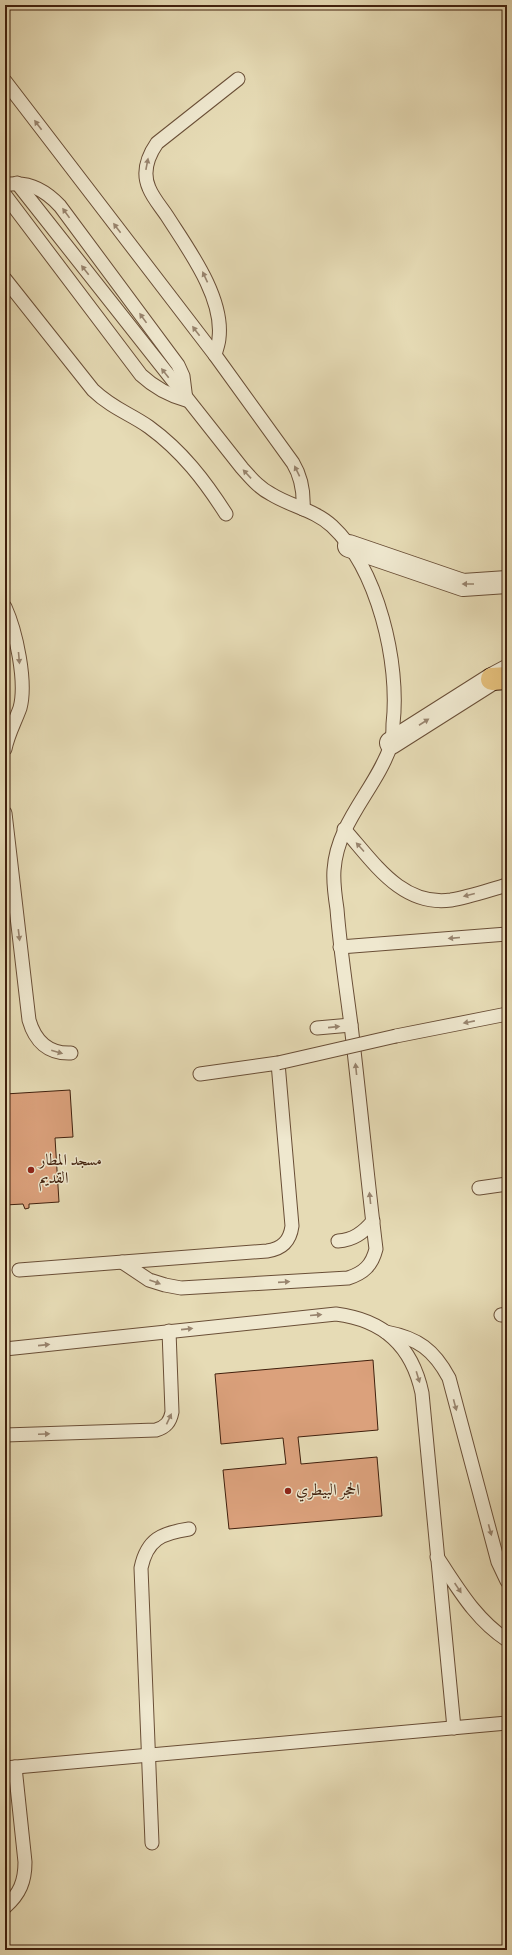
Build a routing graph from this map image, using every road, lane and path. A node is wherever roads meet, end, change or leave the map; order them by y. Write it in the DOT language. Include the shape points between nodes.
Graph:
graph roads {
  1 [pos="238,79"];
  2 [pos="5,81"];
  3 [pos="11,184"];
  4 [pos="5,195"];
  5 [pos="5,279"];
  6 [pos="215,355"];
  7 [pos="186,400"];
  8 [pos="303,508"];
  9 [pos="226,514"];
  10 [pos="349,546"];
  11 [pos="507,582"];
  12 [pos="5,607"];
  13 [pos="502,676"];
  14 [pos="391,743"];
  15 [pos="5,749"];
  16 [pos="5,813"];
  17 [pos="344,829"];
  18 [pos="507,885"];
  19 [pos="507,934"];
  20 [pos="340,947"];
  21 [pos="507,1014"];
  22 [pos="351,1025"];
  23 [pos="317,1028"];
  24 [pos="71,1053"];
  25 [pos="278,1063"];
  26 [pos="200,1074"];
  27 [pos="507,1184"];
  28 [pos="479,1188"];
  29 [pos="372,1221"];
  30 [pos="338,1241"];
  31 [pos="122,1262"];
  32 [pos="19,1270"];
  33 [pos="169,1332"];
  34 [pos="386,1332"];
  35 [pos="5,1349"];
  36 [pos="5,1435"];
  37 [pos="189,1529"];
  38 [pos="436,1556"];
  39 [pos="507,1581"];
  40 [pos="507,1640"];
  41 [pos="507,1723"];
  42 [pos="454,1728"];
  43 [pos="149,1755"];
  44 [pos="10,1768"];
  45 [pos="152,1843"];
  46 [pos="5,1907"];
  6 -- 1 [label="lane, one-way" via="220,337 209,286 149,188 146,164 150,152 157,143"];
  6 -- 2 [label="lane, one-way"];
  7 -- 3 [label="lane, one-way"];
  7 -- 3 [label="lane, one-way" via="183,376 178,365 60,206 50,195 38,188"];
  4 -- 7 [label="lane" via="141,376 154,387"];
  5 -- 9 [label="lane" via="105,402 149,427 167,441 200,475"];
  8 -- 6 [label="lane, one-way" via="299,473"];
  8 -- 7 [label="lane, one-way" via="271,494 255,483"];
  8 -- 10 [label="lane" via="331,525"];
  11 -- 10 [label="street, one-way" via="463,585"];
  10 -- 14 [label="lane" via="361,565 374,595 390,653 394,683"];
  12 -- 15 [label="lane, one-way" via="18,649 22,688 20,706"];
  14 -- 13 [label="street, one-way"];
  14 -- 17 [label="lane" via="378,775"];
  16 -- 24 [label="lane, one-way" via="32,1031 46,1048 54,1052"];
  18 -- 17 [label="lane, one-way" via="450,900 432,900 415,896 386,878"];
  17 -- 20 [label="lane" via="334,872"];
  19 -- 20 [label="lane, one-way"];
  20 -- 22 [label="lane"];
  21 -- 25 [label="lane, one-way, bridge"];
  23 -- 22 [label="lane, one-way"];
  29 -- 22 [label="lane, one-way"];
  25 -- 26 [label="lane"];
  25 -- 31 [label="lane" via="292,1226 288,1240 275,1250"];
  27 -- 28 [label="lane"];
  29 -- 30 [label="lane" via="354,1238"];
  31 -- 29 [label="lane, one-way" via="149,1280 181,1288 348,1278 363,1272 374,1258 376,1249"];
  31 -- 32 [label="lane"];
  33 -- 34 [label="lane, one-way" via="336,1314 354,1316"];
  35 -- 33 [label="lane, one-way"];
  36 -- 33 [label="lane, one-way" via="156,1430 164,1427 172,1412"];
  34 -- 38 [label="lane, one-way" via="400,1344 411,1359 419,1381"];
  34 -- 39 [label="lane, one-way" via="417,1341 430,1351 449,1378 498,1562"];
  37 -- 43 [label="lane" via="167,1533 154,1541 145,1554 141,1568"];
  38 -- 40 [label="lane, one-way" via="473,1610 493,1631"];
  38 -- 42 [label="lane"];
  41 -- 42 [label="lane"];
  42 -- 43 [label="lane"];
  43 -- 44 [label="lane"];
  43 -- 45 [label="lane"];
  44 -- 46 [label="lane" via="25,1876 17,1894"];
}
